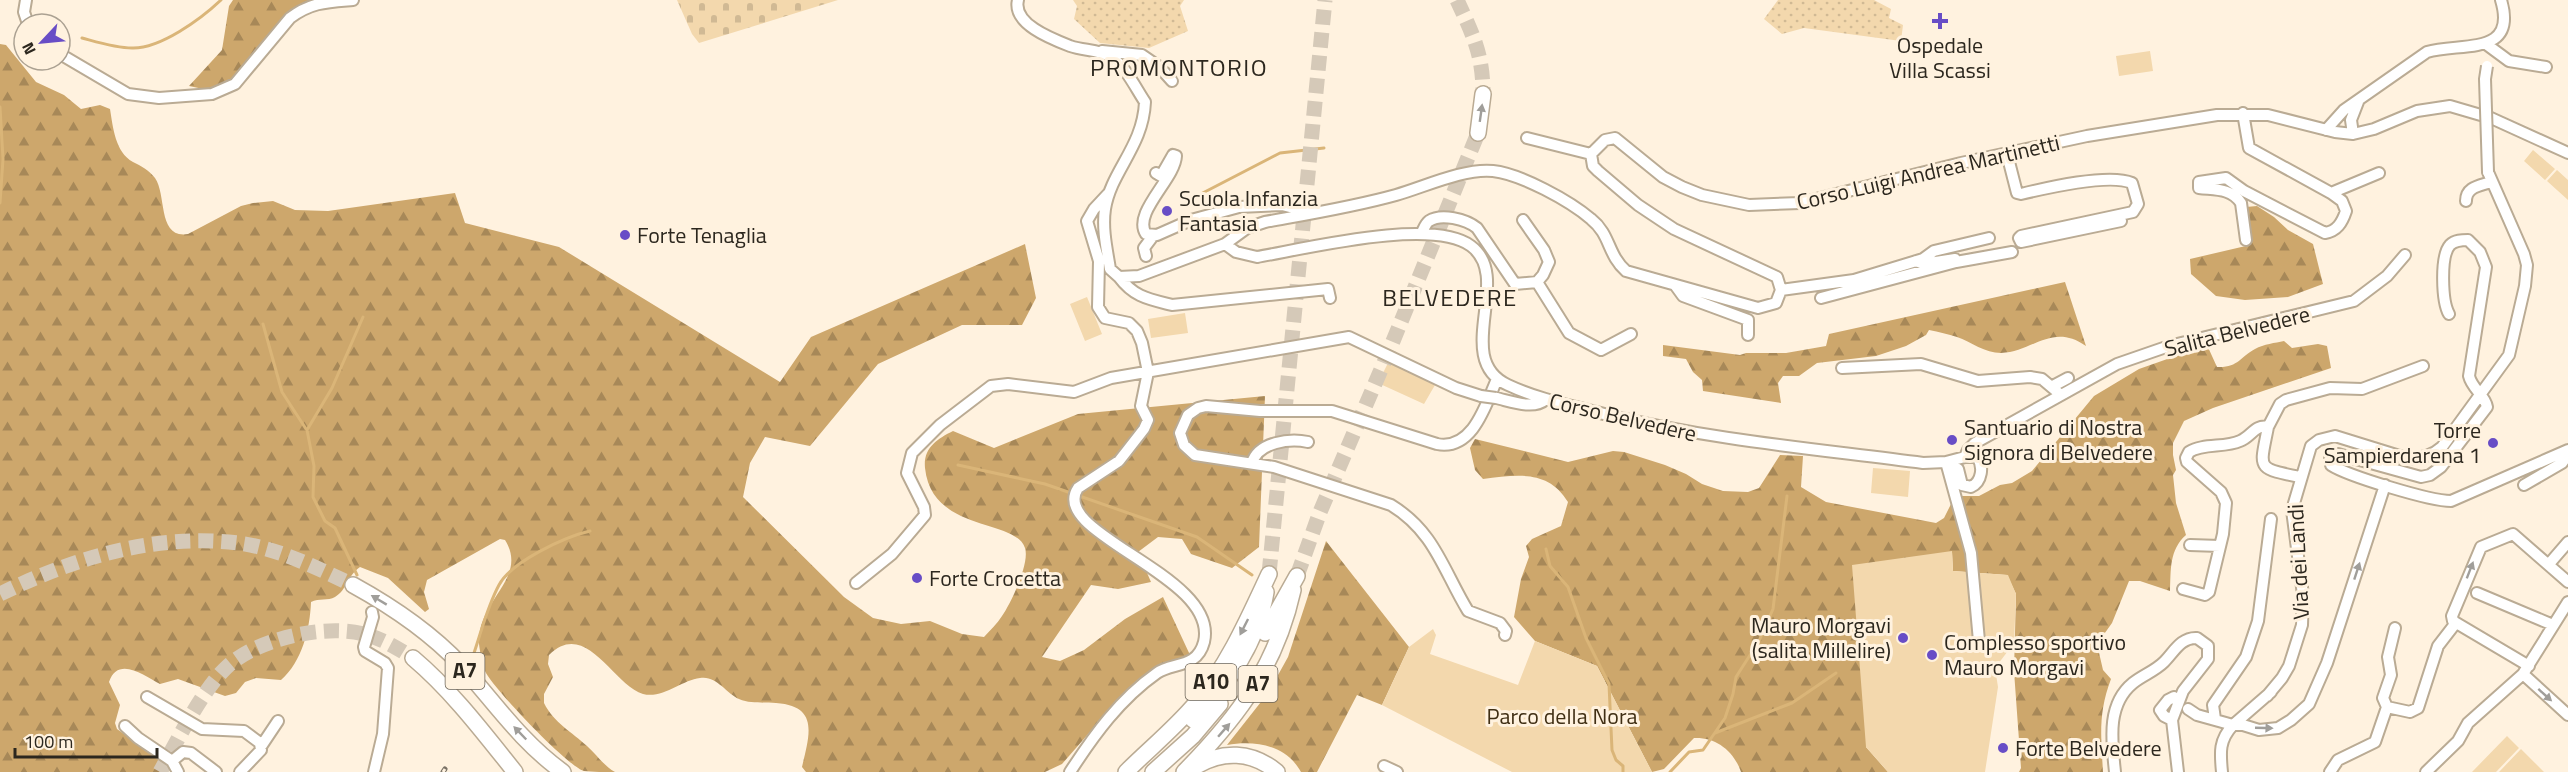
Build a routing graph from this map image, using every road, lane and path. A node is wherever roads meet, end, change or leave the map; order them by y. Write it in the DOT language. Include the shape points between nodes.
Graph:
graph roads {
  1 [pos="353,0"];
  2 [pos="1018,0"];
  3 [pos="2501,0"];
  4 [pos="2486,44"];
  5 [pos="1100,51"];
  6 [pos="72,61"];
  7 [pos="2546,67"];
  8 [pos="1172,81"];
  9 [pos="1483,94"];
  10 [pos="2359,102"];
  11 [pos="2243,113"];
  12 [pos="2326,130"];
  13 [pos="1478,133"];
  14 [pos="2353,134"];
  15 [pos="1527,138"];
  16 [pos="2568,153"];
  17 [pos="1591,154"];
  18 [pos="2007,154"];
  19 [pos="1156,173"];
  20 [pos="2379,173"];
  21 [pos="2489,177"];
  22 [pos="2331,193"];
  23 [pos="1109,194"];
  24 [pos="2466,201"];
  25 [pos="1312,213"];
  26 [pos="1522,220"];
  27 [pos="2121,221"];
  28 [pos="1421,234"];
  29 [pos="1157,235"];
  30 [pos="1989,238"];
  31 [pos="2246,240"];
  32 [pos="1225,244"];
  33 [pos="2012,252"];
  34 [pos="2405,255"];
  35 [pos="1146,256"];
  36 [pos="1916,261"];
  37 [pos="1956,262"];
  38 [pos="1119,277"];
  39 [pos="1537,282"];
  40 [pos="1675,285"];
  41 [pos="1781,290"];
  42 [pos="1330,298"];
  43 [pos="1821,298"];
  44 [pos="2449,314"];
  45 [pos="1632,334"];
  46 [pos="1748,335"];
  47 [pos="2423,366"];
  48 [pos="1842,368"];
  49 [pos="1148,372"];
  50 [pos="2068,378"];
  51 [pos="1497,379"];
  52 [pos="2057,390"];
  53 [pos="2479,395"];
  54 [pos="1545,400"];
  55 [pos="2268,427"];
  56 [pos="1308,442"];
  57 [pos="2567,451"];
  58 [pos="1966,454"];
  59 [pos="1946,462"];
  60 [pos="1252,463"];
  61 [pos="2300,477"];
  62 [pos="2385,485"];
  63 [pos="2524,485"];
  64 [pos="2271,519"];
  65 [pos="2568,542"];
  66 [pos="2190,545"];
  67 [pos="2220,546"];
  68 [pos="2548,564"];
  69 [pos="1269,574"];
  70 [pos="2568,582"];
  71 [pos="856,583"];
  72 [pos="353,585"];
  73 [pos="2182,590"];
  74 [pos="2477,593"];
  75 [pos="2568,602"];
  76 [pos="372,612"];
  77 [pos="2455,624"];
  78 [pos="2553,625"];
  79 [pos="2395,628"];
  80 [pos="1505,635"];
  81 [pos="1979,641"];
  82 [pos="413,658"];
  83 [pos="2295,662"];
  84 [pos="2526,670"];
  85 [pos="2267,696"];
  86 [pos="147,697"];
  87 [pos="2174,697"];
  88 [pos="2390,707"];
  89 [pos="2188,709"];
  90 [pos="2568,715"];
  91 [pos="2215,719"];
  92 [pos="2172,720"];
  93 [pos="278,721"];
  94 [pos="125,726"];
  95 [pos="2233,726"];
  96 [pos="262,746"];
  97 [pos="172,761"];
  98 [pos="1384,766"];
  99 [pos="178,772"];
  100 [pos="216,772"];
  101 [pos="240,772"];
  102 [pos="374,772"];
  103 [pos="515,772"];
  104 [pos="563,772"];
  105 [pos="1070,772"];
  106 [pos="1126,772"];
  107 [pos="1137,772"];
  108 [pos="1154,772"];
  109 [pos="1186,772"];
  110 [pos="1277,772"];
  111 [pos="1397,772"];
  112 [pos="2115,772"];
  113 [pos="2178,772"];
  114 [pos="2222,772"];
  115 [pos="2330,772"];
  116 [pos="2426,772"];
  1 -- 6 [label="street" via="311,5 301,10 236,84 212,94 159,98 128,94"];
  2 -- 5 [label="street" via="1020,15 1036,29 1071,47"];
  3 -- 4 [label="street" via="2505,12 2503,26 2497,37"];
  4 -- 7 [label="street" via="2509,61"];
  4 -- 10 [label="street" via="2427,52"];
  4 -- 21 [label="street, bridge"];
  5 -- 8 [label="street" via="1142,55"];
  5 -- 23 [label="street" via="1117,62 1144,102 1135,146"];
  13 -- 9 [label="highway, one-way"];
  10 -- 12 [label="street" via="2336,116"];
  10 -- 14 [label="street" via="2351,120"];
  11 -- 12 [label="street, Corso Luigi Andrea Martinetti" via="2268,115"];
  11 -- 18 [label="street, Corso Luigi Andrea Martinetti" via="2087,136"];
  11 -- 22 [label="street" via="2249,148"];
  12 -- 14 [label="street, Corso Luigi Andrea Martinetti"];
  14 -- 16 [label="street, Corso Luigi Andrea Martinetti" via="2423,109 2450,106 2491,118"];
  15 -- 17 [label="street"];
  17 -- 18 [label="street, Corso Luigi Andrea Martinetti" via="1605,140 1618,140 1682,188 1749,205 1800,202"];
  17 -- 41 [label="street" via="1593,166 1638,205 1674,229 1773,274"];
  18 -- 27 [label="street" via="2017,193 2115,180 2132,183 2137,196 2133,212 2021,236 2021,242"];
  19 -- 29 [label="street" via="1161,176 1176,156 1142,225 1146,234"];
  20 -- 22 [label="street"];
  21 -- 24 [label="street" via="2470,189"];
  21 -- 53 [label="street, Via dei Landi" via="2522,247 2526,273 2510,351"];
  22 -- 31 [label="street" via="2342,201 2346,212 2333,231 2325,233 2226,178 2198,183 2199,188 2224,190 2238,198"];
  23 -- 38 [label="street" via="1104,226 1110,269"];
  23 -- 49 [label="street" via="1089,216 1088,224 1099,261 1100,313 1133,326 1142,343"];
  25 -- 29 [label="street" via="1282,205 1239,207 1191,220"];
  25 -- 32 [label="street" via="1247,228"];
  25 -- 40 [label="street" via="1475,171 1514,175 1592,219 1602,230 1613,258 1626,272"];
  26 -- 39 [label="street" via="1548,256 1549,262"];
  28 -- 32 [label="street" via="1383,236 1257,257 1236,252"];
  28 -- 39 [label="street" via="1428,222 1437,218 1471,223 1515,284"];
  28 -- 51 [label="street" via="1465,242 1484,264 1488,276 1483,347"];
  29 -- 35 [label="street" via="1147,242"];
  30 -- 36 [label="street" via="1934,251"];
  32 -- 38 [label="street" via="1139,276"];
  33 -- 37 [label="street"];
  34 -- 52 [label="street, Salita Belvedere" via="2387,276 2345,305 2169,346"];
  36 -- 37 [label="street"];
  36 -- 41 [label="street" via="1854,280"];
  37 -- 43 [label="street"];
  38 -- 42 [label="street" via="1129,291 1172,305 1328,289"];
  39 -- 45 [label="street" via="1569,333 1601,350"];
  40 -- 41 [label="street" via="1758,308 1776,303"];
  40 -- 46 [label="street" via="1683,296 1749,320"];
  44 -- 53 [label="street" via="2443,289 2446,254 2451,245 2468,240 2487,267 2469,376"];
  47 -- 55 [label="street" via="2362,389 2330,388 2286,400"];
  48 -- 52 [label="street" via="1921,364 1978,381 2042,379"];
  49 -- 54 [label="street, bridge" via="1349,337 1456,388 1532,405"];
  49 -- 71 [label="street" via="1111,378 1074,392 1008,384 991,386 940,425 912,453 908,473 925,514 892,554"];
  49 -- 105 [label="street" via="1142,406 1146,426 1119,460 1078,488 1075,505 1088,525 1182,590 1203,622 1204,644 1195,657 1160,671 1117,707"];
  50 -- 52 [label="street"];
  51 -- 54 [label="street, Corso Belvedere"];
  51 -- 60 [label="street" via="1471,432 1462,441 1449,445 1332,411 1206,406 1185,418 1180,438 1192,454"];
  52 -- 58 [label="street, Salita Belvedere" via="1975,443"];
  53 -- 61 [label="street, Via dei Landi" via="2433,454 2406,458 2335,436 2326,437 2311,446"];
  53 -- 62 [label="street" via="2486,402 2486,409 2441,468 2430,475 2415,476 2338,454 2330,459 2334,467"];
  54 -- 59 [label="street, Corso Belvedere" via="1689,433 1923,463"];
  55 -- 61 [label="street" via="2263,465 2270,471"];
  55 -- 67 [label="street" via="2254,430 2239,442 2193,449 2187,454 2187,462 2224,498 2227,508"];
  56 -- 60 [label="street" via="1291,439 1265,448 1256,453"];
  57 -- 62 [label="street" via="2451,501 2438,501"];
  57 -- 63 [label="street" via="2562,463"];
  58 -- 59 [label="street, Corso Belvedere"];
  58 -- 59 [label="street" via="1977,457 1981,465 1979,479 1971,487 1962,485 1958,468"];
  59 -- 81 [label="street" via="1972,562"];
  60 -- 80 [label="street" via="1373,497 1409,516 1441,557 1468,611 1500,623"];
  61 -- 85 [label="street, Via dei Landi" via="2292,518 2302,625 2289,666"];
  95 -- 62 [label="street, Via dei Landi, one-way" via="2278,728 2309,704 2328,663"];
  64 -- 91 [label="street" via="2258,621 2246,657 2213,705"];
  65 -- 68 [label="street"];
  66 -- 67 [label="street"];
  67 -- 73 [label="street" via="2207,595"];
  68 -- 70 [label="street"];
  77 -- 68 [label="street, one-way" via="2452,616 2485,544 2513,534"];
  69 -- 106 [label="highway, A10, one-way" via="1229,654 1196,703"];
  69 -- 107 [label="highway, A7" via="1262,618 1245,654 1205,708"];
  104 -- 72 [label="highway, A7, one-way" via="543,758 436,642 400,613"];
  74 -- 78 [label="street"];
  75 -- 78 [label="street"];
  76 -- 102 [label="street" via="365,651 388,668 383,734"];
  77 -- 84 [label="street" via="2478,635"];
  77 -- 88 [label="street" via="2436,651 2420,705 2407,712"];
  78 -- 84 [label="street"];
  79 -- 88 [label="street" via="2388,657 2391,675 2383,698"];
  82 -- 103 [label="highway, A7" via="456,700"];
  83 -- 85 [label="street, Via dei Landi"];
  84 -- 90 [label="street, one-way"];
  84 -- 116 [label="street" via="2468,723 2458,741"];
  85 -- 95 [label="street, Via dei Landi"];
  86 -- 96 [label="street" via="202,729 244,731"];
  87 -- 92 [label="street" via="2161,708 2162,714"];
  88 -- 115 [label="street" via="2375,742 2338,760"];
  89 -- 91 [label="street, Via dei Landi"];
  91 -- 95 [label="street, Via dei Landi"];
  92 -- 112 [label="street" via="2183,691 2210,654 2205,642 2197,638 2182,642 2154,670 2133,684 2120,701 2112,729"];
  92 -- 113 [label="street"];
  93 -- 96 [label="street"];
  94 -- 97 [label="street"];
  95 -- 114 [label="street, Via dei Landi" via="2221,744"];
  96 -- 101 [label="street"];
  97 -- 99 [label="street"];
  97 -- 100 [label="street" via="187,752"];
  98 -- 111 [label="street"];
  109 -- 108 [label="highway, A7, one-way" via="1256,687 1287,619 1297,576 1246,667 1212,715"];
  109 -- 110 [label="highway, A7" via="1222,755 1248,756"];
}
